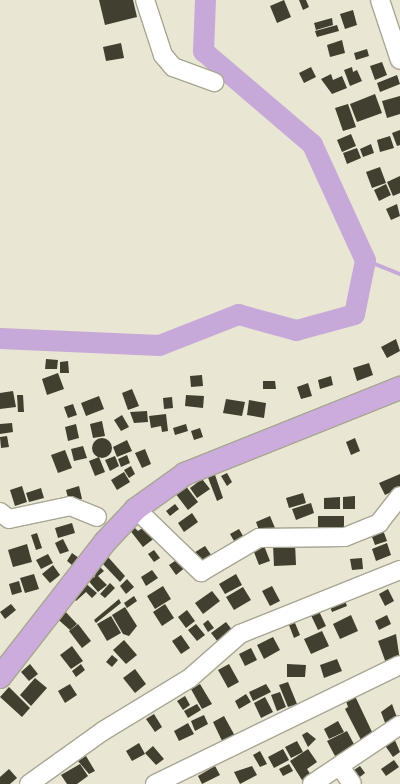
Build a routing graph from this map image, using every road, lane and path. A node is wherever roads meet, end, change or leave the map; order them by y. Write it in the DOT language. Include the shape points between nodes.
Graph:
graph roads {
  1 [pos="145,0"];
  2 [pos="380,0"];
  3 [pos="400,60"];
  4 [pos="214,82"];
  5 [pos="400,388"];
  6 [pos="400,496"];
  7 [pos="136,509"];
  8 [pos="96,517"];
  9 [pos="3,518"];
  10 [pos="400,570"];
  11 [pos="400,664"];
  12 [pos="0,677"];
  13 [pos="400,725"];
  14 [pos="341,768"];
  15 [pos="29,784"];
  16 [pos="155,784"];
  17 [pos="312,784"];
  18 [pos="352,784"];
  1 -- 4 [label="street" via="163,55 173,67"];
  2 -- 3 [label="street"];
  5 -- 7 [label="main road" via="185,474"];
  6 -- 7 [label="street" via="381,521 345,537 260,538 201,572"];
  7 -- 12 [label="main road" via="106,540"];
  8 -- 9 [label="street" via="88,511 60,505"];
  10 -- 15 [label="street" via="240,634 190,678 103,731"];
  11 -- 16 [label="street"];
  13 -- 14 [label="street"];
  14 -- 17 [label="street"];
  14 -- 18 [label="street"];
}
